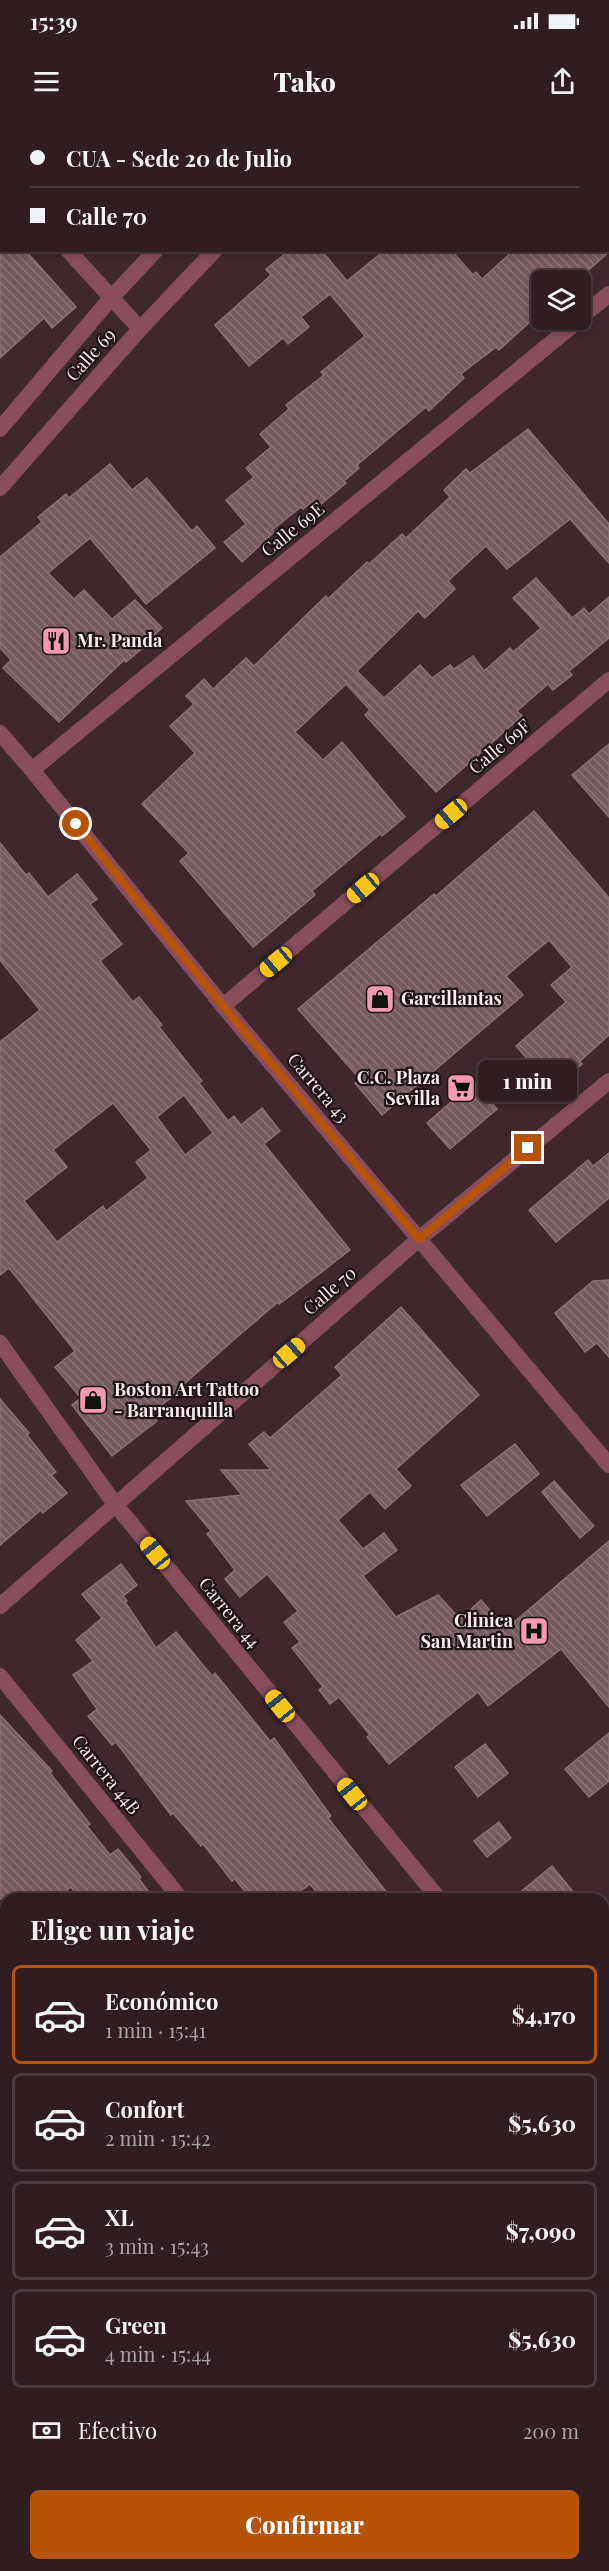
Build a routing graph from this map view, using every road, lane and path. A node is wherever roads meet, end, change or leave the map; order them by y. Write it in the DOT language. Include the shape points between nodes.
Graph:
graph roads {
  1 [pos="70,252"];
  2 [pos="154,252"];
  3 [pos="213,252"];
  4 [pos="609,294"];
  5 [pos="111,298"];
  6 [pos="591,310"];
  7 [pos="140,329"];
  8 [pos="567,330"];
  9 [pos="0,429"];
  10 [pos="0,488"];
  11 [pos="609,680"];
  12 [pos="0,733"];
  13 [pos="32,770"];
  14 [pos="223,1006"];
  15 [pos="609,1080"];
  16 [pos="419,1239"];
  17 [pos="0,1343"];
  18 [pos="609,1465"];
  19 [pos="115,1504"];
  20 [pos="0,1606"];
  21 [pos="0,1676"];
  22 [pos="176,1893"];
  23 [pos="434,1893"];
  1 -- 5 [label="street"];
  2 -- 5 [label="street, Calle 69"];
  3 -- 7 [label="street, Calle 69"];
  4 -- 6 [label="street, Calle 69E"];
  5 -- 7 [label="street"];
  5 -- 9 [label="street, Calle 69"];
  7 -- 10 [label="street, Calle 69"];
  8 -- 13 [label="street, Calle 69E"];
  11 -- 14 [label="street, Calle 69F"];
  12 -- 13 [label="street, Carrera 43"];
  13 -- 14 [label="street, Carrera 43"];
  14 -- 16 [label="street, Carrera 43"];
  15 -- 16 [label="street, Calle 70"];
  16 -- 18 [label="street, Carrera 43"];
  16 -- 19 [label="street, Calle 70"];
  17 -- 19 [label="street, Carrera 44"];
  19 -- 20 [label="street, Calle 70"];
  19 -- 23 [label="street, Carrera 44"];
  21 -- 22 [label="street, Carrera 44B"];
}
